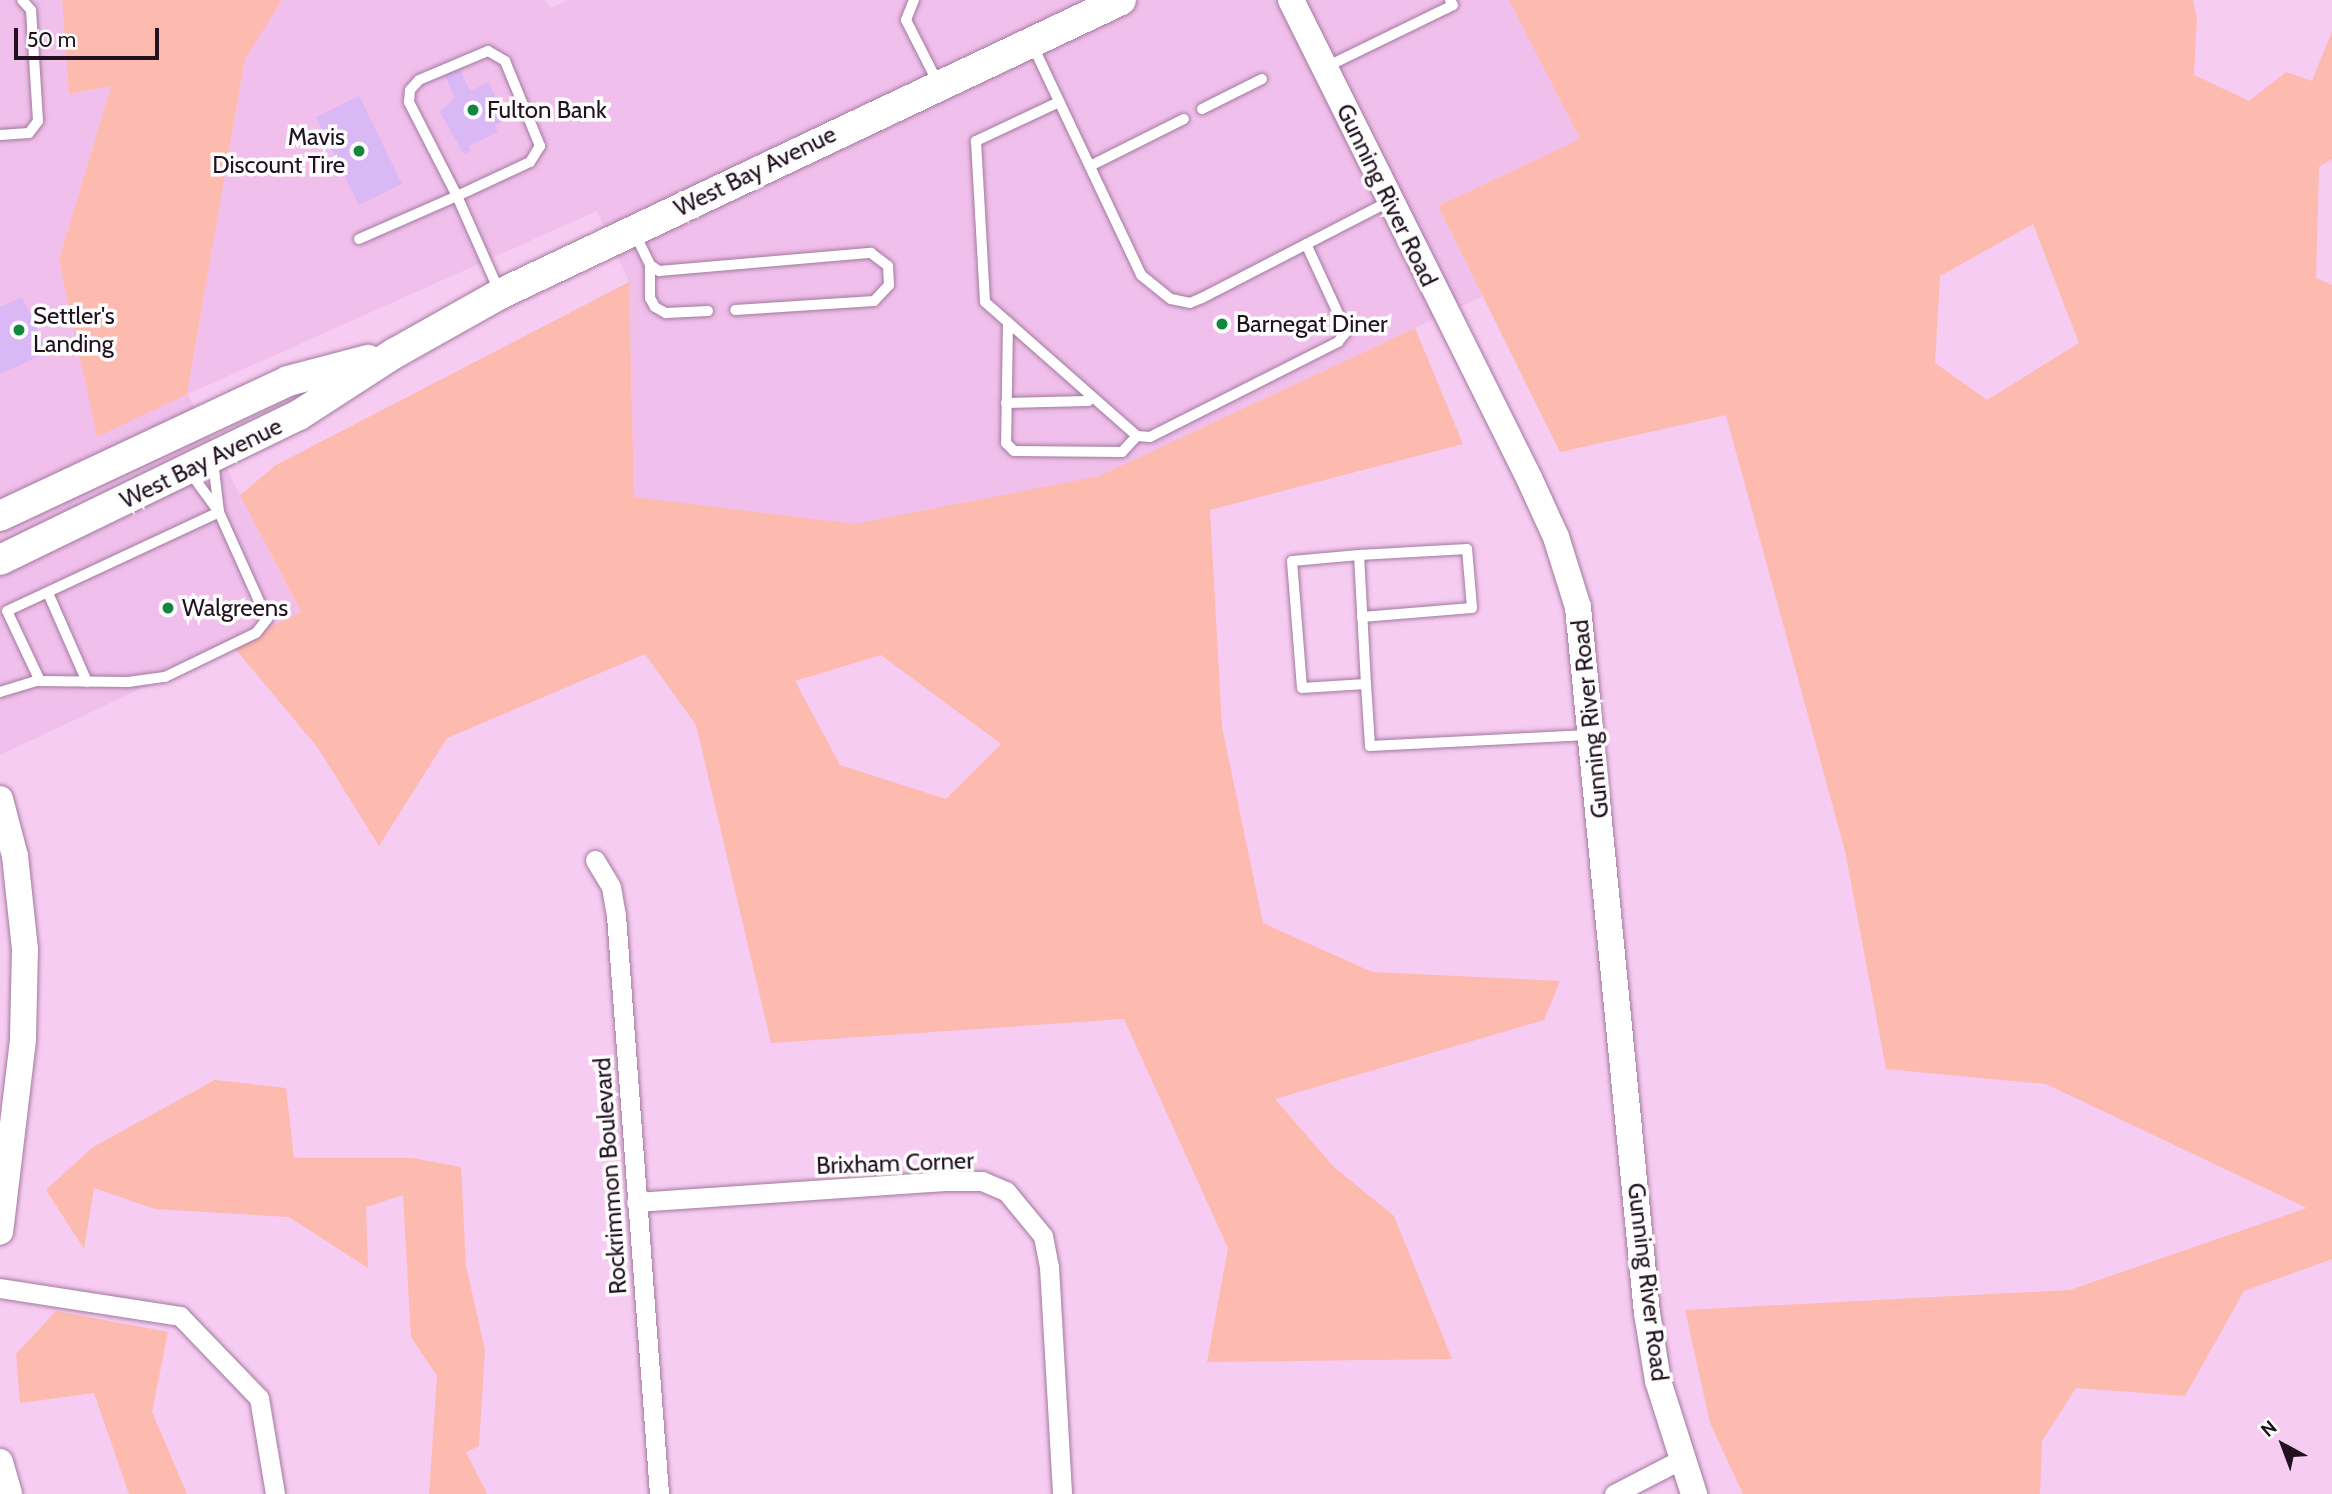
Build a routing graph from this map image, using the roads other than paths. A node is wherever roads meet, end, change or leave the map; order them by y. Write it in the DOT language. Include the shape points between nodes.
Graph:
graph roads {
  1 [pos="22,0"];
  2 [pos="914,0"];
  3 [pos="1291,0"];
  4 [pos="1450,0"];
  5 [pos="1106,3"];
  6 [pos="1031,41"];
  7 [pos="1323,68"];
  8 [pos="1262,79"];
  9 [pos="938,84"];
  10 [pos="1059,102"];
  11 [pos="1202,109"];
  12 [pos="1184,118"];
  13 [pos="0,135"];
  14 [pos="1090,166"];
  15 [pos="457,196"];
  16 [pos="1390,201"];
  17 [pos="633,230"];
  18 [pos="359,239"];
  19 [pos="1306,244"];
  20 [pos="650,265"];
  21 [pos="500,294"];
  22 [pos="734,310"];
  23 [pos="708,311"];
  24 [pos="1008,322"];
  25 [pos="395,353"];
  26 [pos="1092,397"];
  27 [pos="249,399"];
  28 [pos="1006,403"];
  29 [pos="1137,436"];
  30 [pos="201,465"];
  31 [pos="219,512"];
  32 [pos="0,516"];
  33 [pos="1359,555"];
  34 [pos="0,560"];
  35 [pos="48,593"];
  36 [pos="1362,617"];
  37 [pos="40,681"];
  38 [pos="86,682"];
  39 [pos="1366,684"];
  40 [pos="0,692"];
  41 [pos="1592,735"];
  42 [pos="2,809"];
  43 [pos="595,859"];
  44 [pos="7,1129"];
  45 [pos="636,1202"];
  46 [pos="0,1232"];
  47 [pos="0,1287"];
  48 [pos="1680,1460"];
  49 [pos="0,1462"];
  50 [pos="9,1494"];
  51 [pos="275,1494"];
  52 [pos="659,1494"];
  53 [pos="1062,1494"];
  54 [pos="1614,1494"];
  55 [pos="1694,1494"];
  1 -- 13 [label="lane" via="31,10 38,121 29,133"];
  2 -- 9 [label="lane" via="906,20"];
  3 -- 7 [label="street, Gunning River Road"];
  4 -- 7 [label="lane" via="1453,5"];
  5 -- 6 [label="main road, West Bay Avenue"];
  6 -- 9 [label="main road, West Bay Avenue"];
  6 -- 10 [label="lane"];
  7 -- 16 [label="street, Gunning River Road"];
  8 -- 11 [label="lane"];
  9 -- 17 [label="main road, West Bay Avenue"];
  10 -- 14 [label="lane"];
  10 -- 24 [label="lane" via="976,141 985,302"];
  12 -- 14 [label="lane"];
  14 -- 19 [label="lane" via="1141,275 1171,299 1190,303"];
  15 -- 15 [label="lane" via="530,162 540,146 535,126 499,55 488,51 419,80 410,90 409,102"];
  15 -- 18 [label="lane"];
  15 -- 21 [label="lane"];
  16 -- 19 [label="lane"];
  16 -- 41 [label="street, Gunning River Road" via="1556,537 1578,607"];
  17 -- 20 [label="lane"];
  17 -- 21 [label="main road, West Bay Avenue"];
  19 -- 29 [label="lane" via="1343,324 1345,333 1338,342 1150,437"];
  20 -- 22 [label="lane" via="670,271 871,253 888,267 889,285 874,301"];
  20 -- 23 [label="lane" via="650,298 655,307 666,313"];
  21 -- 25 [label="main road, West Bay Avenue"];
  24 -- 26 [label="lane"];
  24 -- 28 [label="lane"];
  25 -- 27 [label="main road, West Bay Avenue" via="288,381"];
  25 -- 30 [label="main road, West Bay Avenue" via="299,415"];
  26 -- 28 [label="lane" via="1088,401"];
  26 -- 29 [label="lane"];
  27 -- 30 [label="main road" via="205,435"];
  27 -- 32 [label="main road, West Bay Avenue"];
  28 -- 29 [label="lane" via="1006,443 1014,451 1122,452"];
  30 -- 31 [label="lane"];
  30 -- 31 [label="lane"];
  30 -- 34 [label="main road, West Bay Avenue"];
  31 -- 35 [label="lane"];
  31 -- 38 [label="lane" via="267,619 257,634 166,677"];
  33 -- 36 [label="lane"];
  33 -- 36 [label="lane" via="1467,549 1472,608"];
  33 -- 39 [label="lane" via="1292,561 1302,688"];
  35 -- 37 [label="lane" via="7,611"];
  35 -- 38 [label="lane"];
  36 -- 39 [label="lane"];
  37 -- 38 [label="lane"];
  37 -- 40 [label="lane"];
  39 -- 41 [label="lane" via="1370,746"];
  41 -- 48 [label="street, Gunning River Road" via="1647,1313"];
  42 -- 44 [label="street" via="25,949 23,1040"];
  43 -- 45 [label="street, Rockrimmon Boulevard" via="611,887 616,915"];
  44 -- 46 [label="street"];
  45 -- 52 [label="street, Rockrimmon Boulevard"];
  45 -- 53 [label="street, Brixham Corner" via="948,1181 982,1181 1006,1191 1043,1236 1049,1267"];
  47 -- 51 [label="street" via="180,1316 259,1398"];
  48 -- 54 [label="street"];
  48 -- 55 [label="street, Gunning River Road"];
  49 -- 50 [label="street"];
}
